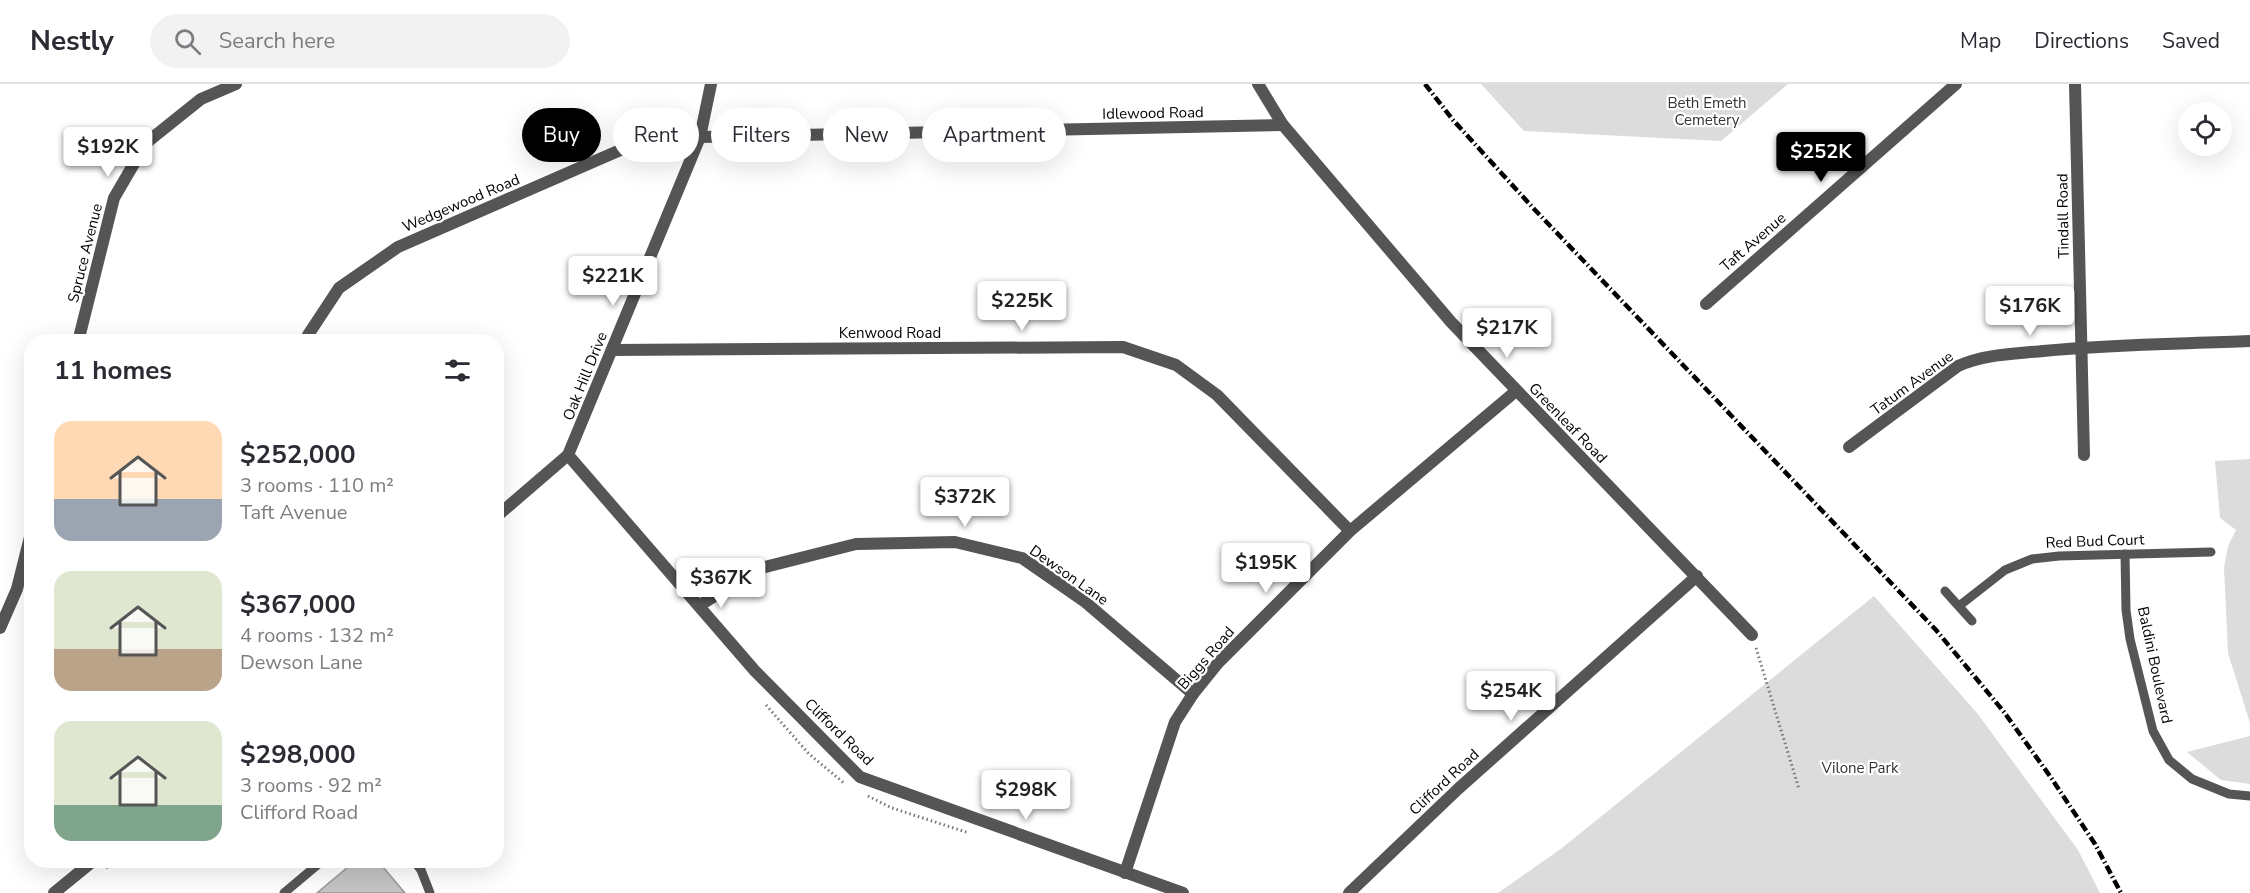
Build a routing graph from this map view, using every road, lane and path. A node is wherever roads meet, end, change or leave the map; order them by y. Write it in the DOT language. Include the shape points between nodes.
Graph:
graph roads {
  1 [pos="236,84"];
  2 [pos="711,84"];
  3 [pos="1258,84"];
  4 [pos="1956,84"];
  5 [pos="2075,84"];
  6 [pos="1283,125"];
  7 [pos="700,137"];
  8 [pos="1706,304"];
  9 [pos="80,334"];
  10 [pos="309,334"];
  11 [pos="2250,341"];
  12 [pos="2082,347"];
  13 [pos="612,350"];
  14 [pos="1516,391"];
  15 [pos="1849,447"];
  16 [pos="568,455"];
  17 [pos="2084,455"];
  18 [pos="504,510"];
  19 [pos="1350,531"];
  20 [pos="2211,552"];
  21 [pos="2125,555"];
  22 [pos="24,559"];
  23 [pos="1697,576"];
  24 [pos="1945,591"];
  25 [pos="699,606"];
  26 [pos="1959,606"];
  27 [pos="1972,621"];
  28 [pos="0,628"];
  29 [pos="1752,635"];
  30 [pos="1193,694"];
  31 [pos="1799,789"];
  32 [pos="2250,796"];
  33 [pos="84,868"];
  34 [pos="314,868"];
  35 [pos="419,868"];
  36 [pos="1125,873"];
  37 [pos="54,893"];
  38 [pos="284,893"];
  39 [pos="430,893"];
  40 [pos="1183,893"];
  41 [pos="1349,893"];
  1 -- 9 [label="street, Spruce Avenue" via="201,99 146,143 114,198"];
  2 -- 7 [label="street, Oak Hill Drive"];
  3 -- 6 [label="street, Greenleaf Road"];
  4 -- 8 [label="street, Taft Avenue"];
  5 -- 12 [label="street, Tindall Road"];
  6 -- 7 [label="street, Idlewood Road"];
  6 -- 14 [label="street, Greenleaf Road" via="1451,322"];
  7 -- 10 [label="street, Wedgewood Road" via="625,148 398,247 339,288"];
  7 -- 13 [label="street, Oak Hill Drive"];
  11 -- 12 [label="street, Tatum Avenue"];
  12 -- 15 [label="street, Tatum Avenue" via="1971,360"];
  12 -- 17 [label="street, Tindall Road"];
  13 -- 16 [label="street, Oak Hill Drive"];
  13 -- 19 [label="street, Kenwood Road" via="1123,347 1176,365 1217,395"];
  14 -- 19 [label="street, Biggs Road"];
  14 -- 23 [label="street, Greenleaf Road"];
  16 -- 18 [label="street, Oak Hill Drive"];
  16 -- 25 [label="street, Clifford Road"];
  19 -- 30 [label="street, Biggs Road" via="1218,663"];
  20 -- 21 [label="lane, Red Bud Court"];
  21 -- 26 [label="lane, Red Bud Court" via="2031,560 2005,570"];
  21 -- 32 [label="lane, Baldini Boulevard" via="2130,639 2153,731 2169,760 2192,779 2229,794"];
  22 -- 28 [label="street"];
  23 -- 29 [label="street, Greenleaf Road"];
  23 -- 41 [label="street, Clifford Road" via="1458,789"];
  24 -- 26 [label="lane"];
  25 -- 30 [label="street, Dewson Lane" via="757,569 856,544 956,542 1022,558 1084,601"];
  25 -- 36 [label="street, Clifford Road" via="755,671 860,777"];
  26 -- 27 [label="lane"];
  29 -- 31 [label="path"];
  30 -- 36 [label="street, Biggs Road" via="1175,722"];
  33 -- 37 [label="street"];
  34 -- 38 [label="lane"];
  35 -- 39 [label="lane"];
  36 -- 40 [label="street, Clifford Road"];
}
